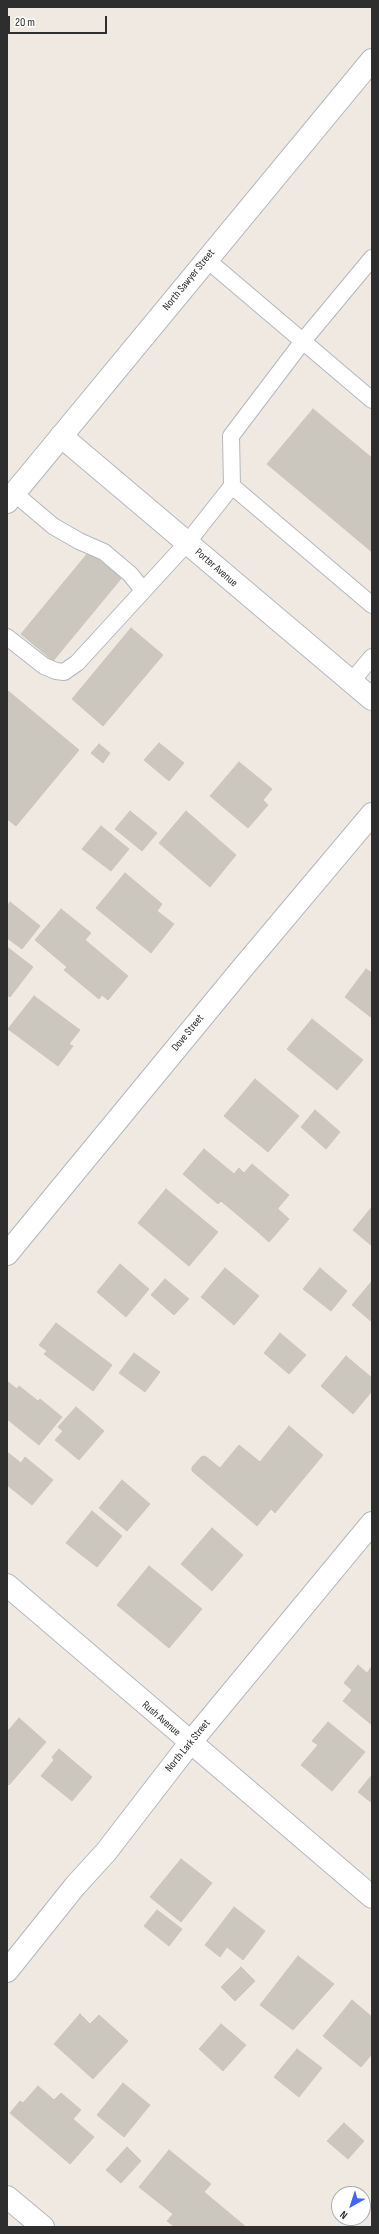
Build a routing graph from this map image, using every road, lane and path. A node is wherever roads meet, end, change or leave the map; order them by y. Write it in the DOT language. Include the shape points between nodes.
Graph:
graph roads {
  1 [pos="370,67"];
  2 [pos="372,258"];
  3 [pos="206,259"];
  4 [pos="303,341"];
  5 [pos="372,400"];
  6 [pos="61,436"];
  7 [pos="232,486"];
  8 [pos="10,498"];
  9 [pos="186,543"];
  10 [pos="143,590"];
  11 [pos="372,605"];
  12 [pos="7,637"];
  13 [pos="372,657"];
  14 [pos="351,682"];
  15 [pos="372,699"];
  16 [pos="372,814"];
  17 [pos="7,1254"];
  18 [pos="372,1523"];
  19 [pos="7,1585"];
  20 [pos="190,1743"];
  21 [pos="372,1898"];
  22 [pos="7,1971"];
  23 [pos="7,2197"];
  24 [pos="43,2227"];
  1 -- 3 [label="street, North Sawyer Street"];
  2 -- 4 [label="lane"];
  3 -- 4 [label="lane"];
  3 -- 6 [label="street, North Sawyer Street"];
  4 -- 5 [label="lane"];
  4 -- 7 [label="lane" via="231,436"];
  6 -- 8 [label="street, North Sawyer Street"];
  6 -- 9 [label="street, Porter Avenue"];
  7 -- 9 [label="lane"];
  7 -- 11 [label="lane"];
  8 -- 10 [label="lane" via="79,541 104,552 130,574"];
  9 -- 10 [label="lane"];
  9 -- 14 [label="street, Porter Avenue"];
  10 -- 12 [label="lane" via="77,663 64,672 44,666"];
  13 -- 14 [label="lane"];
  14 -- 15 [label="street, Porter Avenue"];
  16 -- 17 [label="street, Dove Street"];
  18 -- 20 [label="street, North Lark Street"];
  19 -- 20 [label="street, Rush Avenue"];
  20 -- 21 [label="street, Rush Avenue"];
  20 -- 22 [label="street, North Lark Street" via="106,1852 75,1886"];
  23 -- 24 [label="street"];
}
